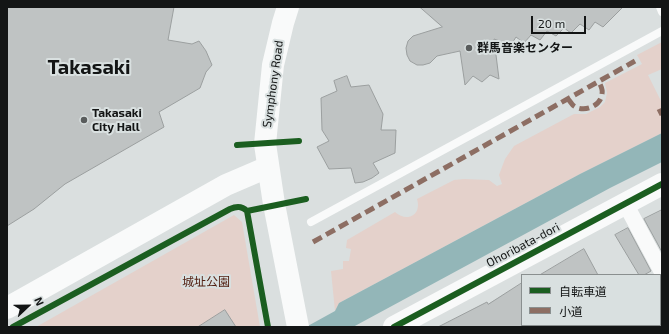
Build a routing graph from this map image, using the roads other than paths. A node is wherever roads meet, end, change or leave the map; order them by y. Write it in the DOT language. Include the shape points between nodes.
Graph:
graph roads {
  1 [pos="288,7"];
  2 [pos="660,7"];
  3 [pos="662,12"];
  4 [pos="662,31"];
  5 [pos="268,167"];
  6 [pos="662,184"];
  7 [pos="625,203"];
  8 [pos="311,222"];
  9 [pos="662,272"];
  10 [pos="7,308"];
  11 [pos="296,318"];
  12 [pos="394,327"];
  1 -- 5 [label="street, Symphony Road" via="273,65 265,144"];
  2 -- 3 [label="lane"];
  4 -- 8 [label="lane"];
  5 -- 10 [label="street" via="226,185"];
  5 -- 11 [label="street, Symphony Road"];
  6 -- 7 [label="street, Ohoribata-dori"];
  7 -- 9 [label="street"];
  7 -- 12 [label="street, Ohoribata-dori"];
}
